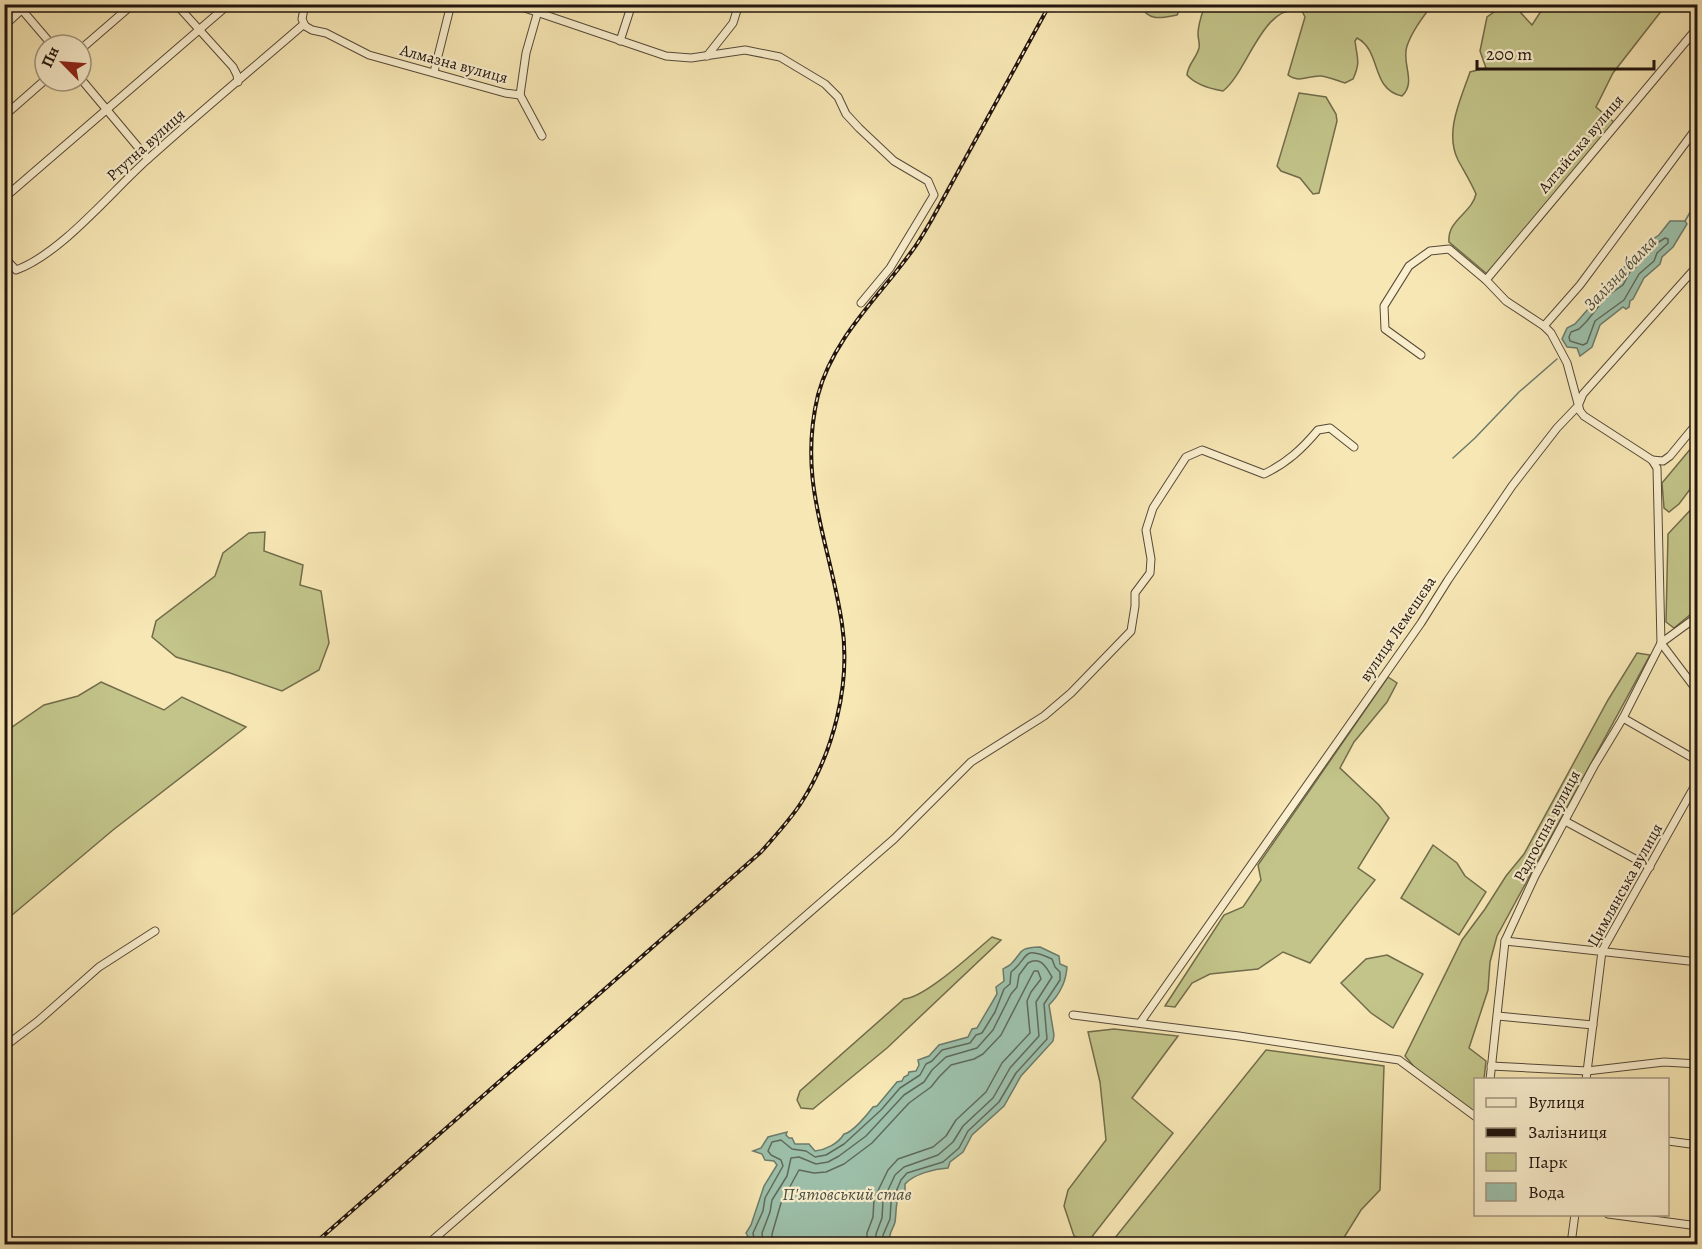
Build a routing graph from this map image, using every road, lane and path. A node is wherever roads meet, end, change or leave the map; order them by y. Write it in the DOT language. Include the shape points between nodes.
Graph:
graph roads {
  1 [pos="28,4"];
  2 [pos="134,4"];
  3 [pos="176,4"];
  4 [pos="229,4"];
  5 [pos="305,4"];
  6 [pos="451,4"];
  7 [pos="513,4"];
  8 [pos="540,4"];
  9 [pos="632,4"];
  10 [pos="739,4"];
  11 [pos="19,7"];
  12 [pos="537,12"];
  13 [pos="304,25"];
  14 [pos="4,26"];
  15 [pos="1698,27"];
  16 [pos="198,29"];
  17 [pos="42,33"];
  18 [pos="93,39"];
  19 [pos="620,41"];
  20 [pos="707,56"];
  21 [pos="434,72"];
  22 [pos="238,82"];
  23 [pos="33,91"];
  24 [pos="93,93"];
  25 [pos="520,95"];
  26 [pos="107,109"];
  27 [pos="4,116"];
  28 [pos="1698,126"];
  29 [pos="542,136"];
  30 [pos="148,159"];
  31 [pos="4,198"];
  32 [pos="4,256"];
  33 [pos="1698,265"];
  34 [pos="1486,280"];
  35 [pos="861,303"];
  36 [pos="1544,326"];
  37 [pos="1421,355"];
  38 [pos="1578,406"];
  39 [pos="1698,422"];
  40 [pos="1354,447"];
  41 [pos="1652,460"];
  42 [pos="1698,616"];
  43 [pos="1661,643"];
  44 [pos="1698,692"];
  45 [pos="1623,718"];
  46 [pos="1698,761"];
  47 [pos="1698,780"];
  48 [pos="1565,821"];
  49 [pos="1650,867"];
  50 [pos="155,931"];
  51 [pos="1505,941"];
  52 [pos="1602,951"];
  53 [pos="1698,962"];
  54 [pos="1073,1015"];
  55 [pos="1498,1016"];
  56 [pos="1140,1023"];
  57 [pos="1593,1025"];
  58 [pos="4,1047"];
  59 [pos="1698,1064"];
  60 [pos="1491,1066"];
  61 [pos="1587,1071"];
  62 [pos="1490,1078"];
  63 [pos="1586,1078"];
  64 [pos="1474,1116"];
  65 [pos="1669,1142"];
  66 [pos="1698,1145"];
  67 [pos="1575,1216"];
  68 [pos="1616,1216"];
  69 [pos="1698,1226"];
  70 [pos="428,1245"];
  71 [pos="1571,1245"];
  1 -- 11 [label="street"];
  2 -- 18 [label="street"];
  3 -- 16 [label="street"];
  4 -- 16 [label="street"];
  5 -- 13 [label="street"];
  6 -- 21 [label="street"];
  7 -- 12 [label="street"];
  8 -- 12 [label="street, Алмазна вулиця"];
  9 -- 19 [label="street"];
  10 -- 20 [label="street" via="733,23"];
  11 -- 14 [label="street"];
  11 -- 17 [label="street"];
  12 -- 19 [label="street"];
  12 -- 25 [label="street, Алмазна вулиця"];
  13 -- 21 [label="street, Алмазна вулиця" via="369,55"];
  13 -- 22 [label="street, Ртутна вулиця"];
  15 -- 34 [label="street, Алтайська вулиця"];
  16 -- 22 [label="street" via="233,67"];
  16 -- 26 [label="street"];
  19 -- 20 [label="street" via="666,56"];
  20 -- 35 [label="street" via="745,50 780,57 825,84 838,97 846,114 894,161 928,181 934,195 890,268"];
  21 -- 25 [label="street, Алмазна вулиця"];
  22 -- 30 [label="street, Ртутна вулиця"];
  23 -- 27 [label="street"];
  24 -- 26 [label="street"];
  25 -- 29 [label="street"];
  26 -- 30 [label="street"];
  26 -- 31 [label="street"];
  28 -- 36 [label="street" via="1580,285"];
  30 -- 32 [label="street, Ртутна вулиця" via="73,231 31,265 16,270"];
  33 -- 38 [label="street, вулиця Лемешєва" via="1583,394"];
  34 -- 36 [label="street" via="1506,301"];
  34 -- 37 [label="street" via="1449,249 1430,251 1408,266 1384,306 1385,329"];
  36 -- 38 [label="street" via="1567,363"];
  38 -- 41 [label="street" via="1584,416"];
  38 -- 56 [label="street, вулиця Лемешєва" via="1512,486"];
  39 -- 41 [label="street" via="1670,456 1663,461"];
  40 -- 70 [label="street" via="1329,428 1318,429 1302,449 1263,474 1202,450 1186,458 1153,508 1146,530 1150,573 1135,593 1131,631 1071,693 1044,716 971,762 894,839"];
  41 -- 43 [label="street" via="1658,476"];
  42 -- 43 [label="street, Радгоспна вулиця"];
  43 -- 44 [label="street"];
  43 -- 45 [label="street, Радгоспна вулиця"];
  45 -- 46 [label="street"];
  45 -- 48 [label="street, Радгоспна вулиця"];
  47 -- 49 [label="street, Цимлянська вулиця"];
  48 -- 49 [label="street"];
  48 -- 51 [label="street, Радгоспна вулиця"];
  49 -- 52 [label="street, Цимлянська вулиця"];
  50 -- 58 [label="street" via="99,967"];
  51 -- 52 [label="street"];
  51 -- 55 [label="street, Радгоспна вулиця"];
  52 -- 53 [label="street"];
  52 -- 57 [label="street, Цимлянська вулиця"];
  54 -- 56 [label="street"];
  55 -- 57 [label="street"];
  55 -- 60 [label="street, Радгоспна вулиця"];
  56 -- 64 [label="street" via="1399,1060"];
  57 -- 61 [label="street, Цимлянська вулиця"];
  59 -- 61 [label="street" via="1664,1062"];
  60 -- 61 [label="street"];
  60 -- 62 [label="street, Радгоспна вулиця"];
  61 -- 63 [label="street, Цимлянська вулиця"];
  65 -- 66 [label="street"];
  67 -- 71 [label="street"];
  68 -- 69 [label="street"];
}
